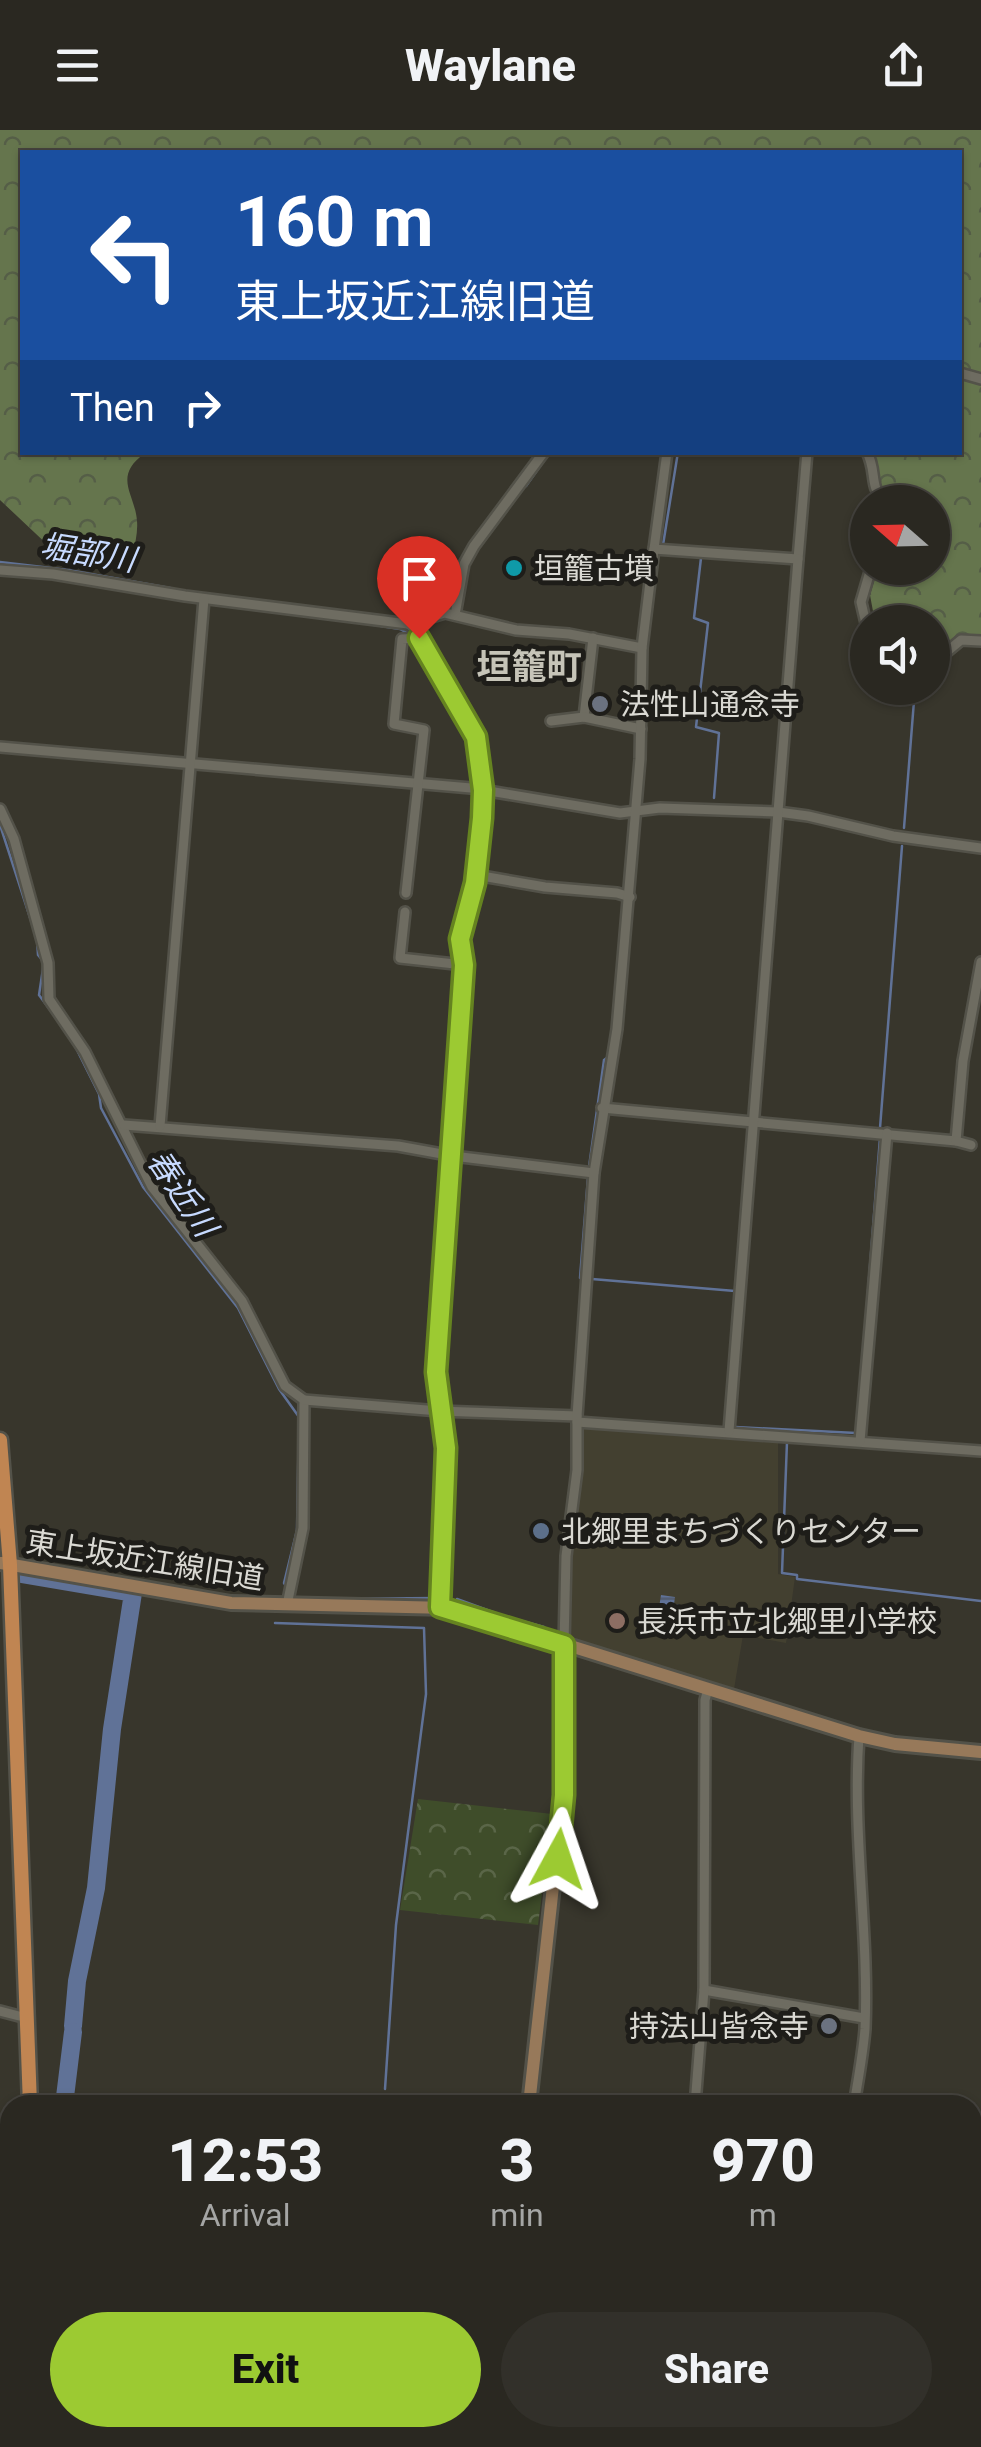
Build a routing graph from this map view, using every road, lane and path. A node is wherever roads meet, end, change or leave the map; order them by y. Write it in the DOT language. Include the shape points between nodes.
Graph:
graph roads {
  1 [pos="542,455"];
  2 [pos="667,455"];
  3 [pos="808,455"];
  4 [pos="868,455"];
  5 [pos="872,485"];
  6 [pos="654,549"];
  7 [pos="798,560"];
  8 [pos="0,570"];
  9 [pos="204,598"];
  10 [pos="455,615"];
  11 [pos="408,624"];
  12 [pos="419,638"];
  13 [pos="594,638"];
  14 [pos="981,641"];
  15 [pos="642,648"];
  16 [pos="950,649"];
  17 [pos="584,717"];
  18 [pos="551,721"];
  19 [pos="642,729"];
  20 [pos="0,748"];
  21 [pos="190,763"];
  22 [pos="418,784"];
  23 [pos="483,790"];
  24 [pos="778,808"];
  25 [pos="0,809"];
  26 [pos="635,813"];
  27 [pos="981,848"];
  28 [pos="476,875"];
  29 [pos="406,893"];
  30 [pos="627,896"];
  31 [pos="405,912"];
  32 [pos="981,962"];
  33 [pos="464,965"];
  34 [pos="977,1001"];
  35 [pos="602,1108"];
  36 [pos="754,1122"];
  37 [pos="124,1125"];
  38 [pos="160,1126"];
  39 [pos="886,1133"];
  40 [pos="956,1141"];
  41 [pos="971,1145"];
  42 [pos="453,1156"];
  43 [pos="594,1173"];
  44 [pos="304,1400"];
  45 [pos="439,1411"];
  46 [pos="577,1419"];
  47 [pos="729,1431"];
  48 [pos="0,1440"];
  49 [pos="860,1441"];
  50 [pos="981,1451"];
  51 [pos="2,1560"];
  52 [pos="288,1605"];
  53 [pos="440,1607"];
  54 [pos="564,1645"];
  55 [pos="708,1690"];
  56 [pos="10,1704"];
  57 [pos="859,1736"];
  58 [pos="981,1752"];
  59 [pos="704,1990"];
  60 [pos="0,2011"];
  61 [pos="18,2016"];
  62 [pos="864,2018"];
  63 [pos="21,2095"];
  64 [pos="30,2095"];
  65 [pos="529,2095"];
  66 [pos="696,2095"];
  67 [pos="855,2095"];
  1 -- 10 [label="street" via="464,564"];
  2 -- 6 [label="street"];
  3 -- 7 [label="street"];
  4 -- 5 [label="street"];
  6 -- 7 [label="street"];
  6 -- 15 [label="street"];
  7 -- 24 [label="street"];
  8 -- 9 [label="street"];
  9 -- 11 [label="street"];
  9 -- 21 [label="street"];
  10 -- 11 [label="street"];
  10 -- 13 [label="street"];
  11 -- 12 [label="street"];
  12 -- 22 [label="street" via="402,640 394,724 424,730"];
  12 -- 23 [label="street" via="476,737"];
  13 -- 15 [label="street"];
  13 -- 17 [label="street"];
  14 -- 16 [label="street" via="961,640"];
  15 -- 19 [label="street"];
  17 -- 18 [label="street"];
  17 -- 19 [label="street"];
  19 -- 26 [label="street"];
  20 -- 21 [label="street"];
  21 -- 22 [label="street"];
  21 -- 38 [label="street"];
  22 -- 23 [label="street"];
  22 -- 29 [label="street"];
  23 -- 26 [label="street"];
  23 -- 28 [label="street"];
  24 -- 26 [label="street"];
  24 -- 27 [label="street" via="894,836"];
  24 -- 36 [label="street"];
  25 -- 37 [label="street" via="48,962 49,999"];
  26 -- 30 [label="street"];
  28 -- 30 [label="street"];
  28 -- 33 [label="street" via="460,939"];
  30 -- 35 [label="street" via="618,1029"];
  31 -- 33 [label="street" via="400,958"];
  32 -- 34 [label="street"];
  33 -- 42 [label="street"];
  34 -- 40 [label="street" via="963,1060"];
  35 -- 36 [label="street"];
  35 -- 43 [label="street"];
  36 -- 39 [label="street"];
  36 -- 47 [label="street"];
  37 -- 38 [label="street"];
  37 -- 44 [label="street" via="152,1187 242,1301 285,1386"];
  38 -- 42 [label="street"];
  39 -- 40 [label="street"];
  39 -- 49 [label="street"];
  40 -- 41 [label="street"];
  42 -- 43 [label="street"];
  42 -- 45 [label="street" via="437,1356"];
  43 -- 46 [label="street"];
  44 -- 45 [label="street"];
  44 -- 52 [label="street" via="303,1528"];
  45 -- 46 [label="street"];
  45 -- 53 [label="street" via="446,1448"];
  46 -- 47 [label="street"];
  46 -- 54 [label="street"];
  47 -- 49 [label="street"];
  48 -- 51 [label="main road"];
  49 -- 50 [label="street"];
  51 -- 52 [label="street, 東上坂近江線旧道" via="231,1603"];
  51 -- 56 [label="main road"];
  52 -- 53 [label="street, 東上坂近江線旧道"];
  53 -- 54 [label="street, 東上坂近江線旧道"];
  54 -- 55 [label="street, 東上坂近江線旧道"];
  54 -- 65 [label="street" via="564,1795"];
  55 -- 57 [label="street, 東上坂近江線旧道"];
  55 -- 59 [label="street"];
  56 -- 61 [label="main road"];
  56 -- 64 [label="main road"];
  57 -- 58 [label="street, 東上坂近江線旧道"];
  57 -- 62 [label="street" via="855,1801"];
  59 -- 62 [label="street"];
  59 -- 66 [label="street"];
  60 -- 61 [label="street"];
  61 -- 63 [label="main road"];
  62 -- 67 [label="street"];
}
